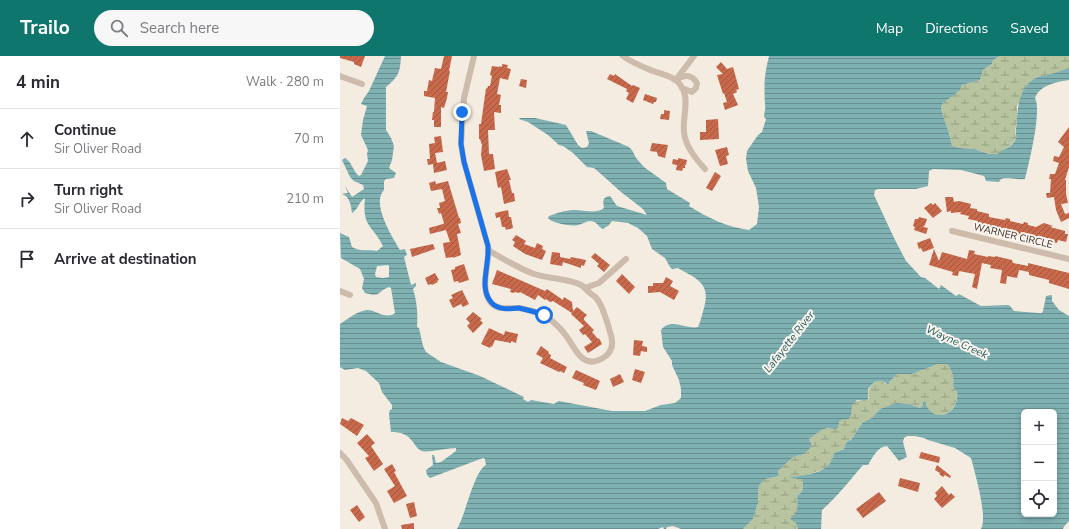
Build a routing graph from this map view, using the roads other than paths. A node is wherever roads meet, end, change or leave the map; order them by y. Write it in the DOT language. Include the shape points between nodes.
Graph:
graph roads {
  1 [pos="474,56"];
  2 [pos="623,56"];
  3 [pos="694,56"];
  4 [pos="340,76"];
  5 [pos="675,80"];
  6 [pos="362,84"];
  7 [pos="682,87"];
  8 [pos="705,169"];
  9 [pos="952,231"];
  10 [pos="488,250"];
  11 [pos="626,259"];
  12 [pos="1069,259"];
  13 [pos="585,288"];
  14 [pos="340,292"];
  15 [pos="350,295"];
  16 [pos="340,453"];
  17 [pos="385,529"];
  1 -- 10 [label="street" via="464,98 461,144"];
  2 -- 5 [label="street"];
  3 -- 5 [label="street"];
  4 -- 6 [label="street"];
  5 -- 7 [label="street"];
  5 -- 7 [label="street" via="686,75 691,76 697,83 692,92"];
  7 -- 8 [label="street" via="685,98 685,140"];
  9 -- 12 [label="street, WARNER CIRCLE"];
  10 -- 13 [label="street" via="534,274"];
  10 -- 13 [label="street" via="485,289 493,304 501,308 536,312 547,317 563,332 578,355 586,360 595,361 611,352 613,344 599,302"];
  11 -- 13 [label="street" via="599,283"];
  14 -- 15 [label="street"];
  16 -- 17 [label="street" via="376,503"];
}
